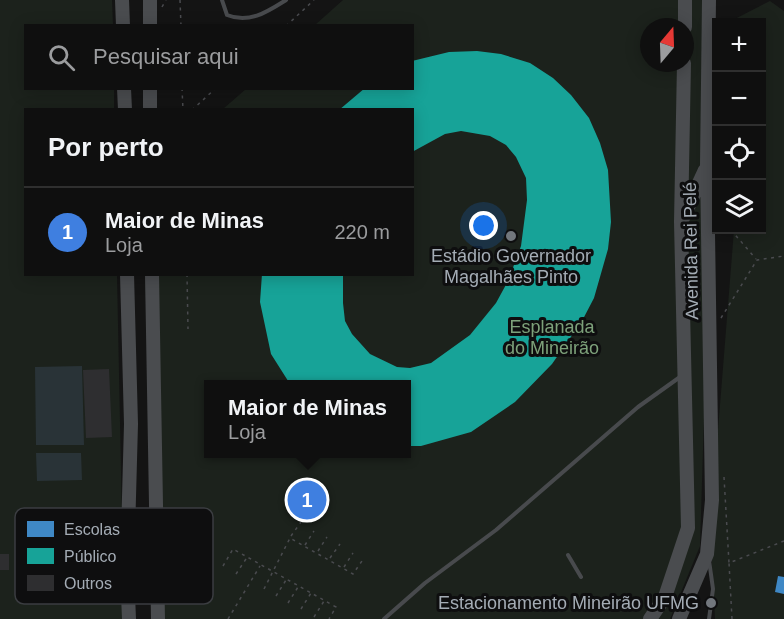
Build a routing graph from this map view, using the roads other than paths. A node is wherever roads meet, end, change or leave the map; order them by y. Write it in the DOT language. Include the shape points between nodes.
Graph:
graph roads {
  1 [pos="122,0"];
  2 [pos="150,0"];
  3 [pos="222,0"];
  4 [pos="286,0"];
  5 [pos="685,0"];
  6 [pos="699,0"];
  7 [pos="709,0"];
  8 [pos="709,15"];
  9 [pos="685,18"];
  10 [pos="123,24"];
  11 [pos="150,24"];
  12 [pos="684,72"];
  13 [pos="124,90"];
  14 [pos="124,108"];
  15 [pos="707,166"];
  16 [pos="681,222"];
  17 [pos="127,276"];
  18 [pos="152,276"];
  19 [pos="711,369"];
  20 [pos="685,372"];
  21 [pos="154,405"];
  22 [pos="130,424"];
  23 [pos="128,508"];
  24 [pos="156,508"];
  25 [pos="708,546"];
  26 [pos="568,555"];
  27 [pos="581,578"];
  28 [pos="128,604"];
  29 [pos="129,619"];
  30 [pos="384,619"];
  31 [pos="650,619"];
  32 [pos="679,619"];
  33 [pos="708,619"];
  1 -- 10 [label="main road"];
  2 -- 11 [label="main road"];
  3 -- 4 [label="lane" via="227,15 240,20 258,16"];
  5 -- 9 [label="main road"];
  6 -- 8 [label="main road"];
  7 -- 8 [label="main road, Avenida Rei Pelé"];
  8 -- 15 [label="main road, Avenida Rei Pelé"];
  12 -- 16 [label="main road, Avenida Rei Pelé"];
  13 -- 14 [label="main road"];
  15 -- 16 [label="main road"];
  15 -- 19 [label="main road, Avenida Rei Pelé"];
  16 -- 20 [label="main road, Avenida Rei Pelé"];
  17 -- 22 [label="main road"];
  18 -- 21 [label="main road"];
  19 -- 20 [label="main road"];
  19 -- 25 [label="main road, Avenida Rei Pelé" via="712,500"];
  20 -- 30 [label="lane"];
  20 -- 31 [label="main road, Avenida Rei Pelé" via="688,528 664,597"];
  21 -- 22 [label="main road"];
  21 -- 24 [label="main road"];
  22 -- 23 [label="main road"];
  25 -- 32 [label="main road, Avenida Rei Pelé"];
  25 -- 33 [label="lane" via="713,589"];
  26 -- 27 [label="lane"];
  28 -- 29 [label="main road"];
}
